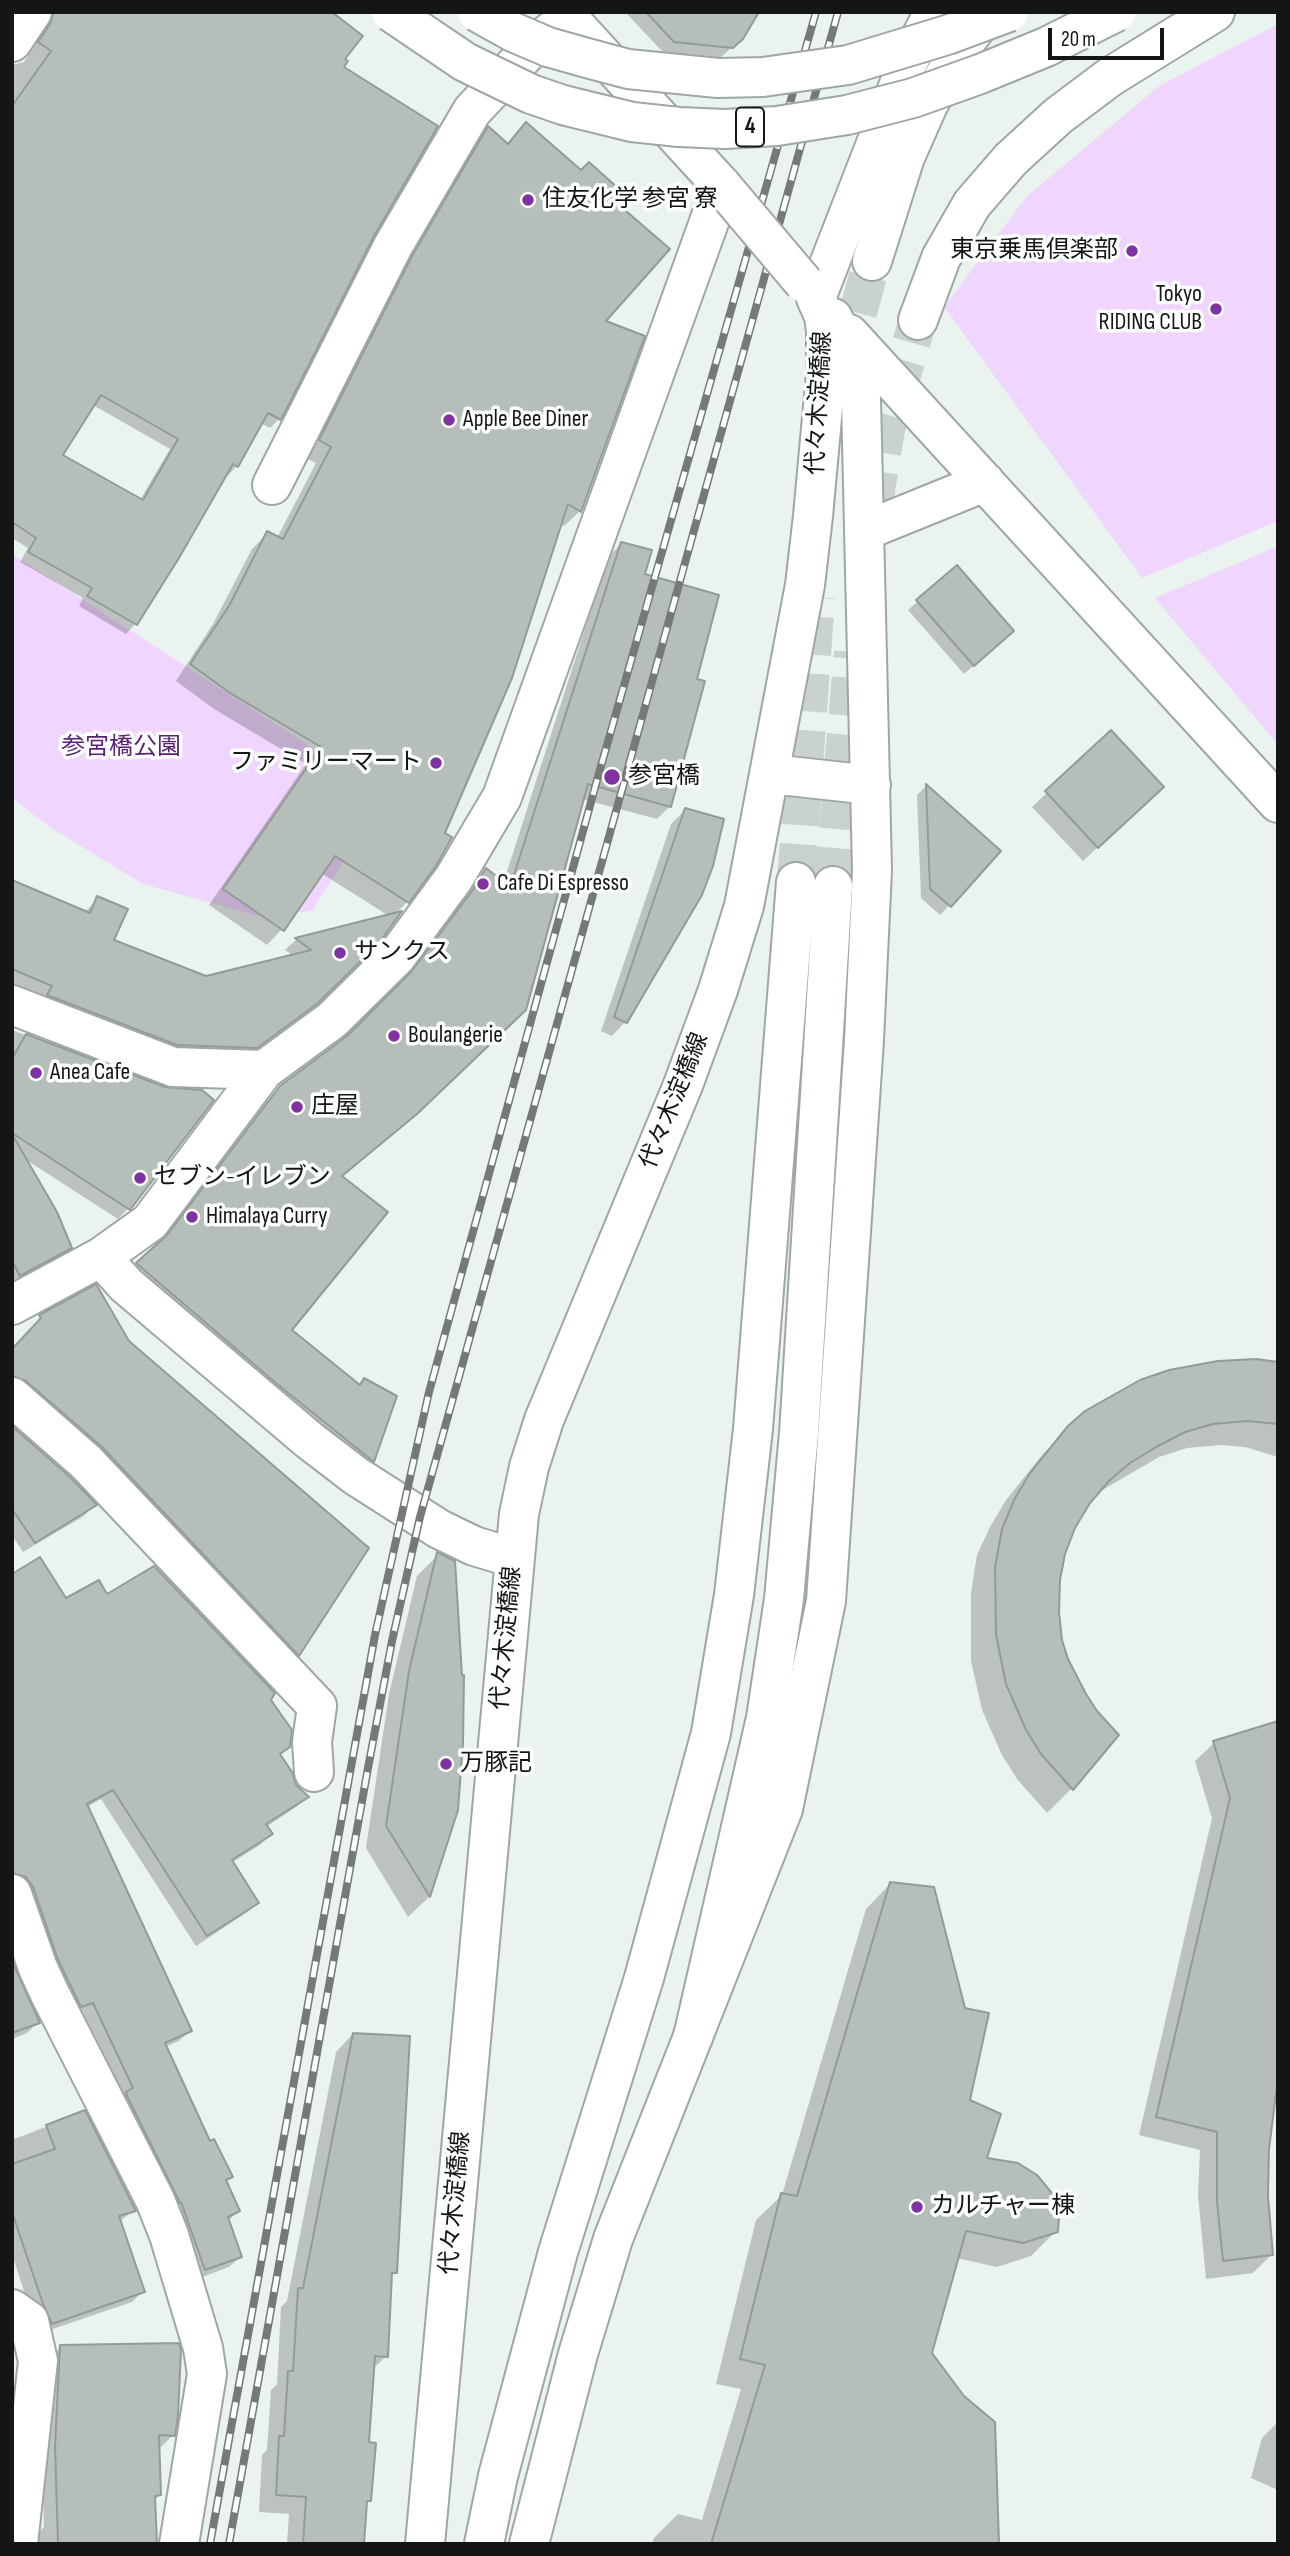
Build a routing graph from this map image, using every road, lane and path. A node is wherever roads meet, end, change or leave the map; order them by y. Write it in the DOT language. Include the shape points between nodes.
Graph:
graph roads {
  1 [pos="32,12"];
  2 [pos="391,12"];
  3 [pos="477,12"];
  4 [pos="934,12"];
  5 [pos="988,12"];
  6 [pos="1009,12"];
  7 [pos="1116,12"];
  8 [pos="1215,12"];
  9 [pos="565,15"];
  10 [pos="12,41"];
  11 [pos="722,186"];
  12 [pos="872,261"];
  13 [pos="818,299"];
  14 [pos="918,320"];
  15 [pos="985,482"];
  16 [pos="272,485"];
  17 [pos="864,531"];
  18 [pos="771,774"];
  19 [pos="871,785"];
  20 [pos="1278,803"];
  21 [pos="12,1005"];
  22 [pos="264,1070"];
  23 [pos="101,1257"];
  24 [pos="12,1305"];
  25 [pos="12,1397"];
  26 [pos="514,1558"];
  27 [pos="314,1772"];
  28 [pos="12,1894"];
  29 [pos="693,2037"];
  30 [pos="12,2309"];
  31 [pos="18,2544"];
  32 [pos="179,2544"];
  33 [pos="425,2544"];
  34 [pos="484,2544"];
  35 [pos="529,2544"];
  1 -- 10 [label="main road"];
  2 -- 7 [label="main road, 4, bridge" via="465,62 531,94 632,122 725,128 848,115 913,98 1046,47"];
  3 -- 6 [label="main road, 4, bridge" via="537,42 587,58 628,69 718,78 848,65"];
  4 -- 13 [label="main road, 代々木淀橋線" via="906,64"];
  5 -- 12 [label="main road" via="959,50 928,105 905,157"];
  8 -- 14 [label="main road" via="1110,76 1011,159 972,204 941,258"];
  9 -- 11 [label="main road"];
  9 -- 16 [label="main road" via="472,111 393,246"];
  11 -- 13 [label="main road, bridge"];
  11 -- 22 [label="main road" via="502,797 454,878 397,957 332,1020"];
  13 -- 15 [label="main road, 代々木淀橋線"];
  13 -- 17 [label="main road, 代々木淀橋線" via="853,361 861,399"];
  13 -- 18 [label="main road, 代々木淀橋線" via="826,331 822,433 805,585"];
  15 -- 17 [label="main road"];
  15 -- 20 [label="main road, 代々木淀橋線"];
  17 -- 19 [label="main road, 代々木淀橋線"];
  18 -- 19 [label="main road"];
  18 -- 26 [label="main road, 代々木淀橋線" via="744,906 718,990 544,1420 529,1467"];
  19 -- 29 [label="main road, 代々木淀橋線" via="864,1040 826,1601 783,1809"];
  21 -- 22 [label="main road" via="173,1067"];
  22 -- 23 [label="main road" via="150,1222"];
  23 -- 24 [label="main road"];
  23 -- 26 [label="main road" via="136,1293 356,1476 439,1529"];
  25 -- 27 [label="main road" via="86,1462 317,1706"];
  26 -- 33 [label="main road, 代々木淀橋線"];
  28 -- 32 [label="main road" via="49,1992 155,2200 202,2348 207,2374"];
  29 -- 34 [label="main road" via="766,1718 784,1599 799,1433 815,884 734,1595 711,1733 644,1978 558,2252"];
  29 -- 35 [label="main road, 代々木淀橋線" via="613,2239"];
  30 -- 31 [label="main road" via="29,2321 38,2361"];
}
